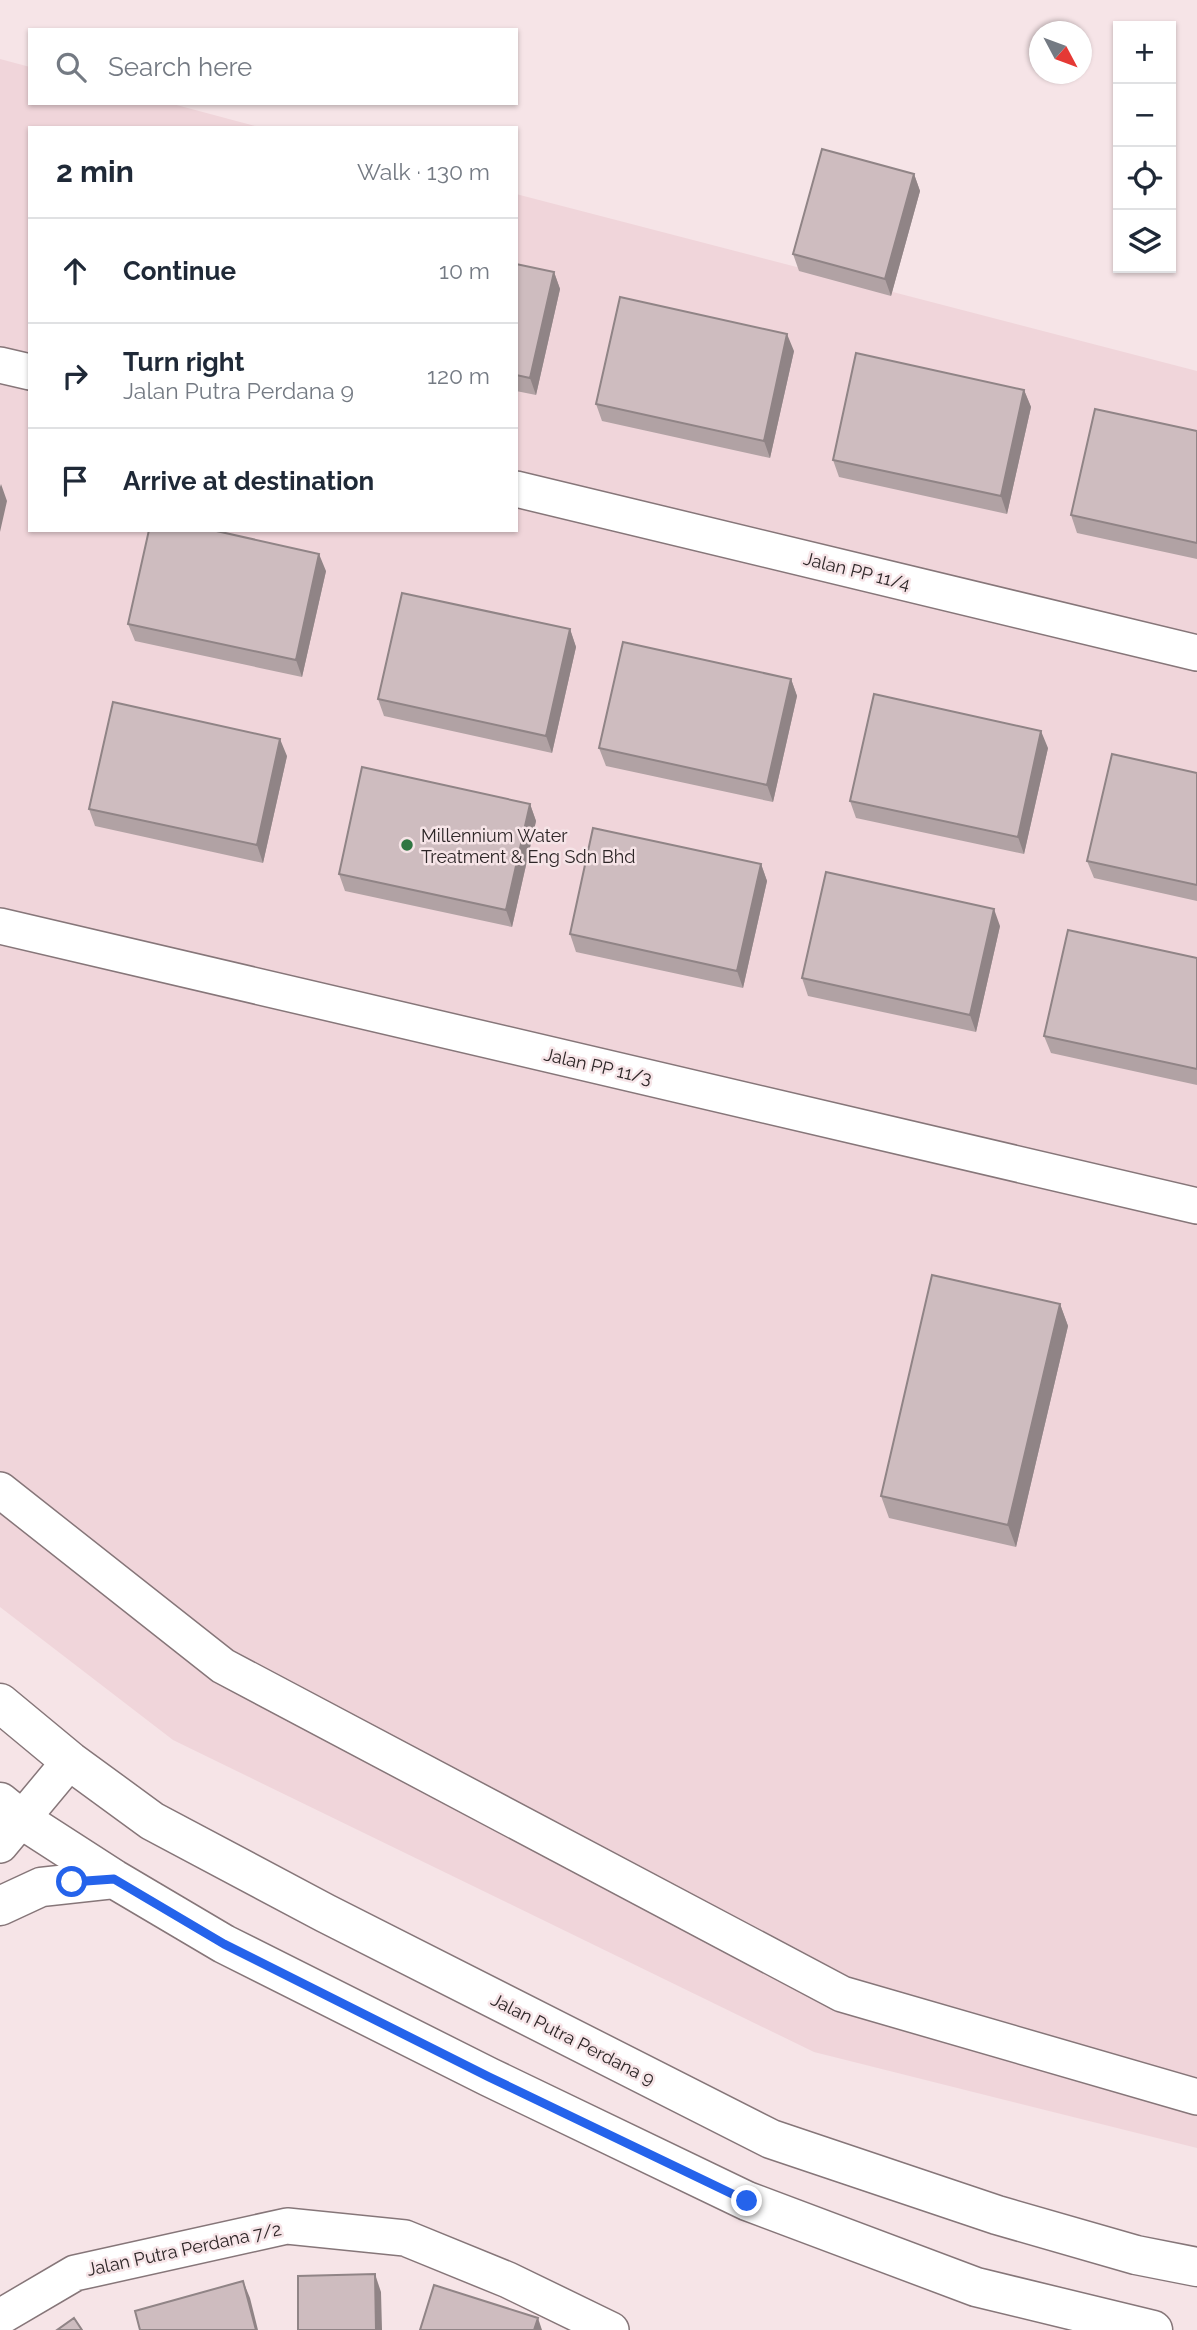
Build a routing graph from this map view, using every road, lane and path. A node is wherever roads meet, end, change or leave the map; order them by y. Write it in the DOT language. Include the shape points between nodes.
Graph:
graph roads {
  1 [pos="0,365"];
  2 [pos="28,372"];
  3 [pos="518,489"];
  4 [pos="1197,653"];
  5 [pos="0,926"];
  6 [pos="1197,1206"];
  7 [pos="0,1490"];
  8 [pos="0,1703"];
  9 [pos="71,1761"];
  10 [pos="7,1822"];
  11 [pos="114,1879"];
  12 [pos="0,1906"];
  13 [pos="1197,2097"];
  14 [pos="1197,2267"];
  15 [pos="0,2318"];
  16 [pos="611,2330"];
  17 [pos="1153,2330"];
  1 -- 2 [label="street"];
  3 -- 4 [label="street, Jalan PP 11/4"];
  5 -- 6 [label="street, Jalan PP 11/3"];
  7 -- 13 [label="street" via="223,1666 842,1994"];
  8 -- 9 [label="street, Jalan Putra Perdana 9"];
  9 -- 10 [label="street"];
  9 -- 14 [label="street, Jalan Putra Perdana 9" via="152,1821 771,2139 998,2216 1136,2255"];
  10 -- 11 [label="street"];
  11 -- 12 [label="street" via="41,1887"];
  11 -- 17 [label="street" via="224,1944 747,2201 976,2287"];
  15 -- 16 [label="street, Jalan Putra Perdana 7/2" via="75,2273 287,2226 405,2238 508,2280"];
}
